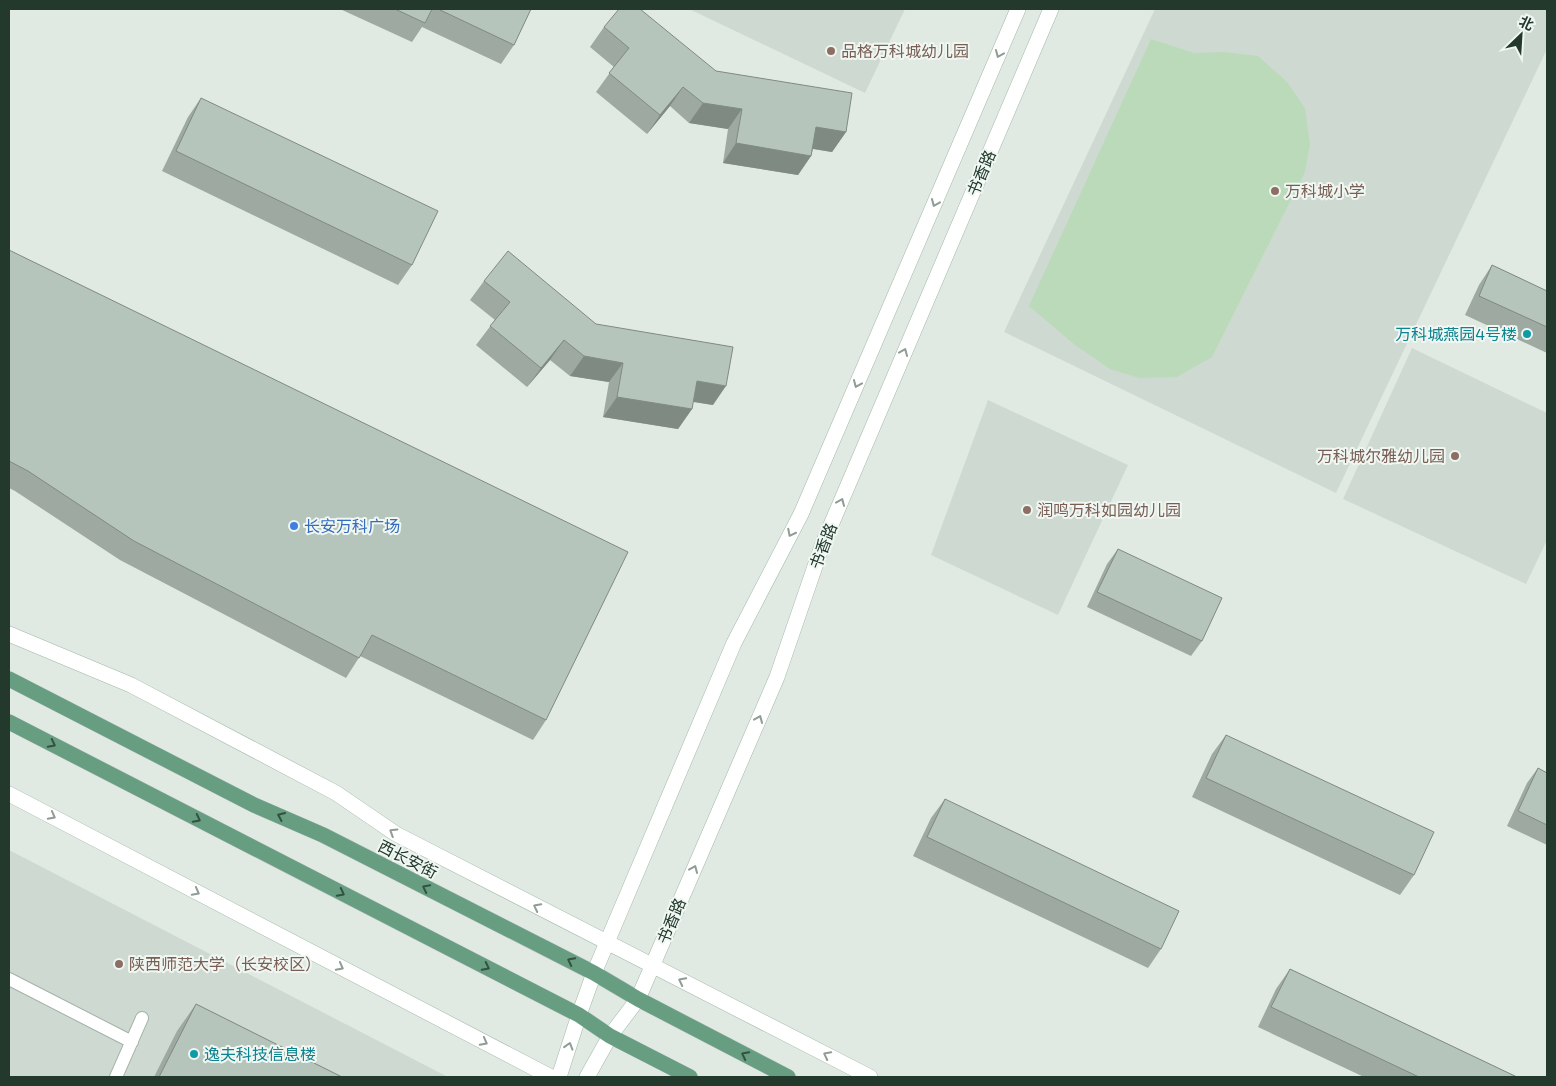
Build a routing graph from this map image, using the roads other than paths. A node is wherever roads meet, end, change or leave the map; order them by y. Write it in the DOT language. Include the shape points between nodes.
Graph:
graph roads {
  1 [pos="1018,9"];
  2 [pos="1051,9"];
  3 [pos="9,634"];
  4 [pos="9,679"];
  5 [pos="9,722"];
  6 [pos="9,794"];
  7 [pos="607,944"];
  8 [pos="652,966"];
  9 [pos="594,973"];
  10 [pos="9,979"];
  11 [pos="638,1000"];
  12 [pos="578,1015"];
  13 [pos="142,1018"];
  14 [pos="610,1036"];
  15 [pos="132,1042"];
  16 [pos="116,1077"];
  17 [pos="551,1077"];
  18 [pos="559,1077"];
  19 [pos="587,1077"];
  20 [pos="690,1077"];
  21 [pos="788,1077"];
  22 [pos="870,1077"];
  1 -- 7 [label="street, 书香路, one-way" via="802,514 734,643"];
  8 -- 2 [label="street, 书香路, one-way" via="777,677 822,546"];
  7 -- 3 [label="street, one-way" via="396,834 336,794 131,685"];
  9 -- 4 [label="main road, 西长安街, one-way"];
  5 -- 12 [label="main road, one-way"];
  6 -- 17 [label="street, one-way"];
  7 -- 8 [label="street"];
  7 -- 9 [label="street, 书香路"];
  8 -- 11 [label="street, 书香路"];
  22 -- 8 [label="street, one-way"];
  9 -- 11 [label="main road, 西长安街"];
  9 -- 12 [label="street, 书香路"];
  10 -- 15 [label="lane"];
  11 -- 14 [label="street, 书香路"];
  21 -- 11 [label="main road, 西长安街, one-way"];
  12 -- 14 [label="main road"];
  18 -- 12 [label="street, 书香路, one-way"];
  13 -- 15 [label="lane"];
  14 -- 19 [label="street, 书香路"];
  14 -- 20 [label="main road"];
  15 -- 16 [label="lane"];
}
